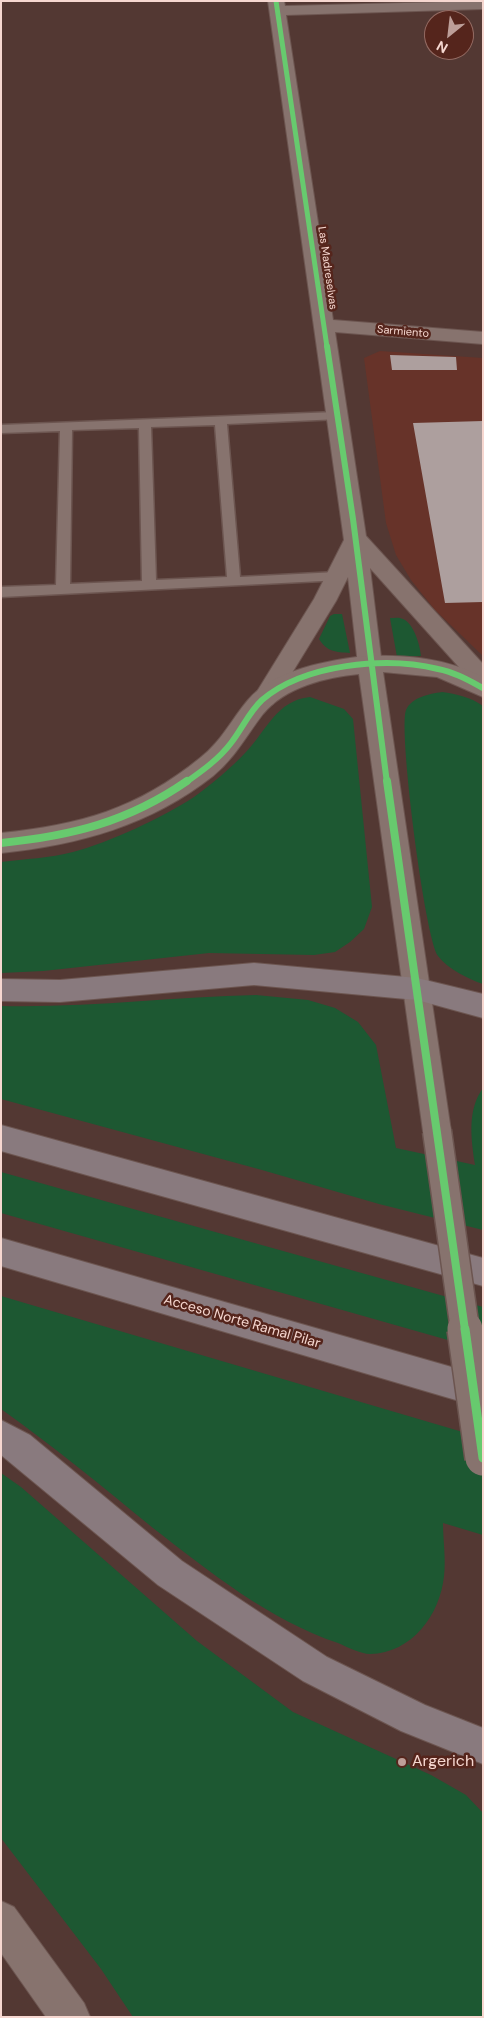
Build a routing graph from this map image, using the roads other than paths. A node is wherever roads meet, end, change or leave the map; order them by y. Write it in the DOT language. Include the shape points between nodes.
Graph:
graph roads {
  1 [pos="483,4"];
  2 [pos="277,6"];
  3 [pos="324,325"];
  4 [pos="483,338"];
  5 [pos="336,416"];
  6 [pos="221,420"];
  7 [pos="145,423"];
  8 [pos="66,426"];
  9 [pos="1,429"];
  10 [pos="356,539"];
  11 [pos="337,577"];
  12 [pos="234,582"];
  13 [pos="149,585"];
  14 [pos="63,590"];
  15 [pos="1,592"];
  16 [pos="370,665"];
  17 [pos="482,678"];
  18 [pos="265,698"];
  19 [pos="1,843"];
  20 [pos="417,989"];
  21 [pos="1,990"];
  22 [pos="483,1006"];
  23 [pos="1,1138"];
  24 [pos="1,1252"];
  25 [pos="483,1272"];
  26 [pos="483,1392"];
  27 [pos="1,1436"];
  28 [pos="483,1458"];
  29 [pos="483,1746"];
  30 [pos="1,1920"];
  31 [pos="70,2017"];
  1 -- 2 [label="street"];
  2 -- 3 [label="street, Las Madreselvas"];
  3 -- 4 [label="street, Sarmiento"];
  3 -- 5 [label="street, Las Madreselvas"];
  5 -- 6 [label="lane"];
  5 -- 10 [label="street, Las Madreselvas"];
  6 -- 7 [label="lane"];
  6 -- 12 [label="lane"];
  7 -- 8 [label="lane"];
  7 -- 13 [label="lane"];
  8 -- 9 [label="lane"];
  8 -- 14 [label="lane"];
  10 -- 11 [label="street"];
  10 -- 16 [label="street, Las Madreselvas"];
  10 -- 17 [label="street"];
  11 -- 12 [label="lane"];
  11 -- 18 [label="street"];
  12 -- 13 [label="lane"];
  13 -- 14 [label="lane"];
  14 -- 15 [label="lane"];
  16 -- 17 [label="street" via="431,667"];
  16 -- 18 [label="street" via="329,668 308,675"];
  16 -- 20 [label="street, Las Madreselvas"];
  18 -- 19 [label="street" via="226,748 152,803 77,831"];
  20 -- 21 [label="highway" via="254,974 60,991"];
  20 -- 22 [label="highway"];
  20 -- 28 [label="street, Las Madreselvas, bridge"];
  23 -- 25 [label="highway"];
  24 -- 26 [label="highway, Acceso Norte Ramal Pilar"];
  27 -- 29 [label="highway" via="170,1573 315,1670 430,1726"];
  30 -- 31 [label="street"];
}
